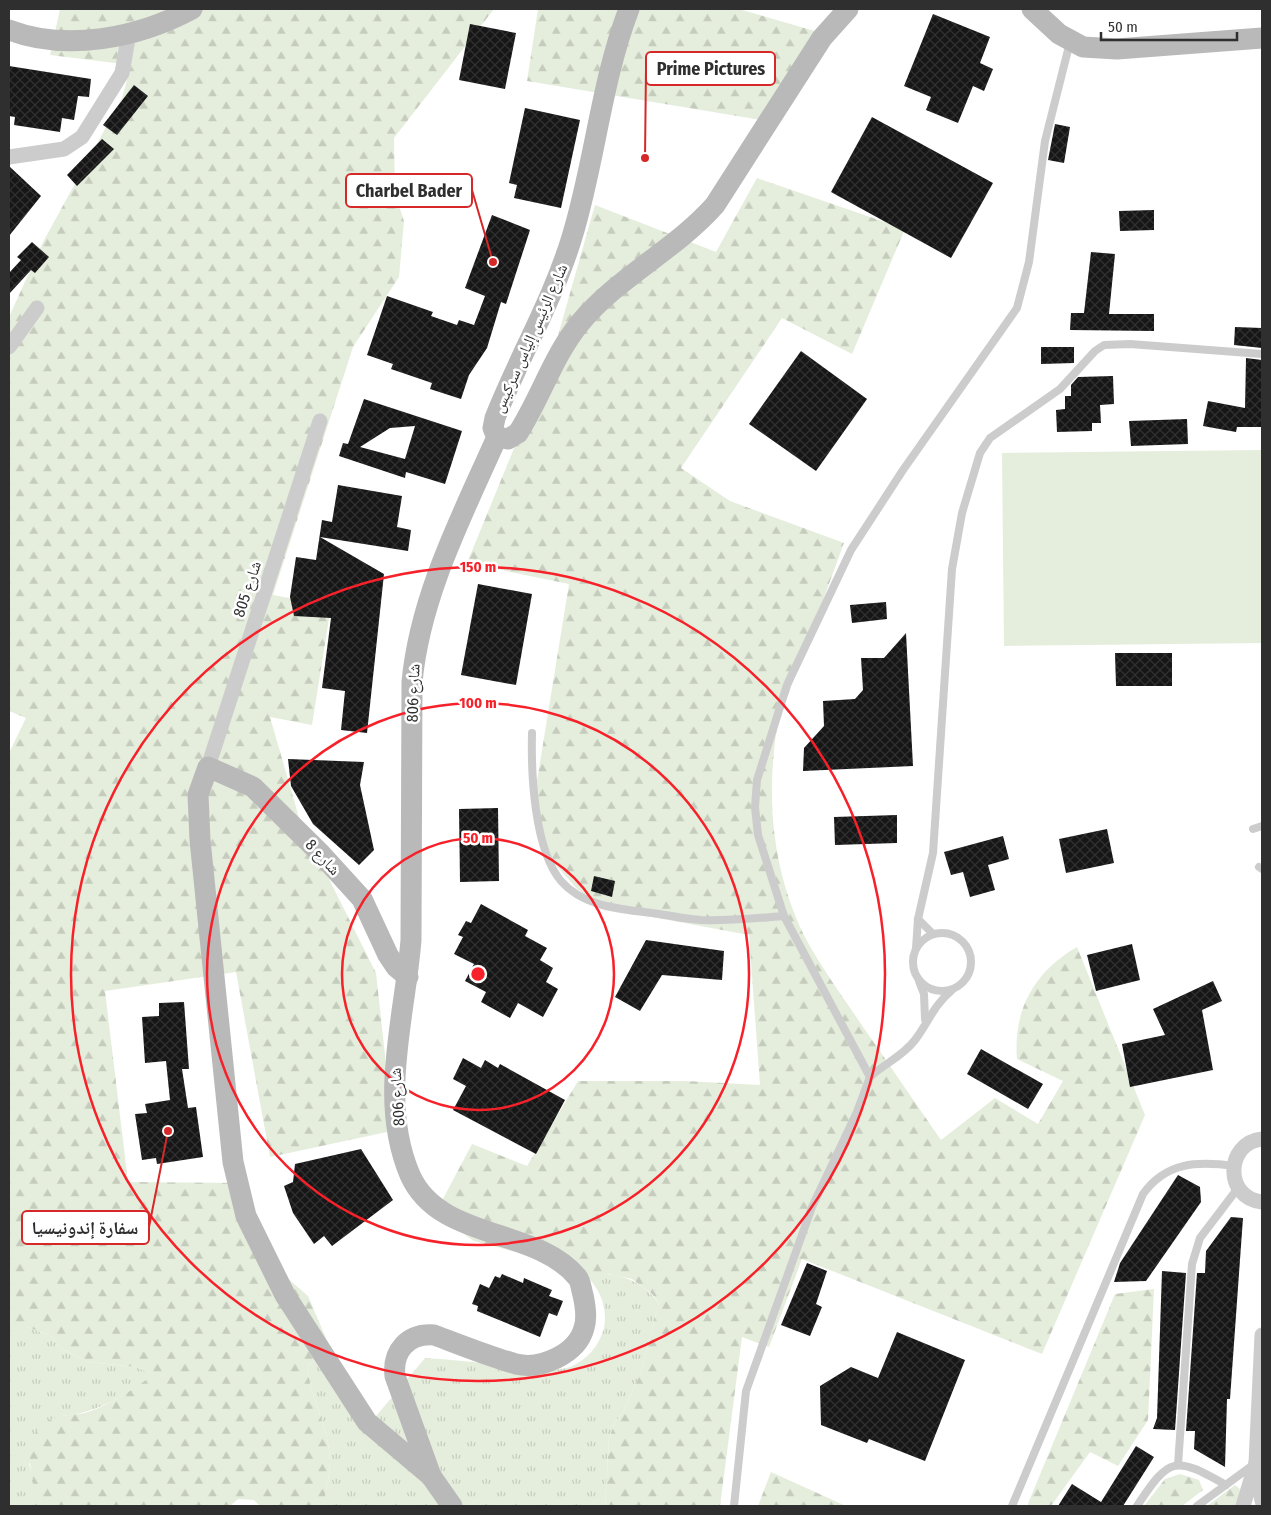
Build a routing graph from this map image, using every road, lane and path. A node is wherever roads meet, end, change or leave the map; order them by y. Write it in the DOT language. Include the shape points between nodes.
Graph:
graph roads {
  1 [pos="192,9"];
  2 [pos="629,9"];
  3 [pos="848,9"];
  4 [pos="1032,9"];
  5 [pos="9,30"];
  6 [pos="129,33"];
  7 [pos="1262,38"];
  8 [pos="1070,42"];
  9 [pos="9,157"];
  10 [pos="37,308"];
  11 [pos="9,347"];
  12 [pos="1262,354"];
  13 [pos="320,421"];
  14 [pos="497,437"];
  15 [pos="532,733"];
  16 [pos="208,767"];
  17 [pos="1262,826"];
  18 [pos="1253,828"];
  19 [pos="784,916"];
  20 [pos="918,919"];
  21 [pos="933,934"];
  22 [pos="916,948"];
  23 [pos="408,977"];
  24 [pos="918,980"];
  25 [pos="952,990"];
  26 [pos="925,1023"];
  27 [pos="870,1077"];
  28 [pos="1262,1140"];
  29 [pos="1234,1166"];
  30 [pos="1238,1188"];
  31 [pos="1262,1202"];
  32 [pos="1262,1335"];
  33 [pos="1178,1465"];
  34 [pos="1259,1468"];
  35 [pos="431,1476"];
  36 [pos="1226,1485"];
  37 [pos="1262,1501"];
  38 [pos="452,1506"];
  39 [pos="734,1506"];
  40 [pos="1012,1506"];
  41 [pos="1138,1506"];
  42 [pos="1196,1506"];
  43 [pos="1243,1506"];
  1 -- 6 [label="street"];
  2 -- 14 [label="street, شارع الرئيس إلياس سركيس" via="604,93 572,238 560,276 495,418 493,428"];
  3 -- 14 [label="street, شارع الرئيس إلياس سركيس" via="822,38 714,205 697,225 638,269 581,322 565,342 518,433 508,439"];
  4 -- 8 [label="street"];
  5 -- 6 [label="street" via="60,41"];
  6 -- 9 [label="street" via="122,72 82,137 64,149"];
  7 -- 8 [label="street" via="1117,49 1083,47"];
  8 -- 19 [label="lane" via="1045,142 1029,262 1017,308 851,550 787,685 764,753 755,807 758,835"];
  10 -- 11 [label="street"];
  12 -- 20 [label="lane" via="1104,345 1060,389 990,438 980,453 962,513 952,569 933,853"];
  13 -- 16 [label="street, شارع 805"];
  14 -- 23 [label="street, شارع 806" via="427,604 415,650 412,682 413,862"];
  15 -- 19 [label="lane" via="532,768 540,832 556,872 567,888 604,906 690,918"];
  16 -- 23 [label="street, شارع 8" via="253,788 321,854 362,899 388,956"];
  16 -- 35 [label="street" via="198,795 200,840 233,1162 246,1216 284,1295 367,1422"];
  17 -- 18 [label="lane"];
  19 -- 27 [label="lane"];
  20 -- 21 [label="lane"];
  20 -- 22 [label="lane"];
  21 -- 22 [label="lane"];
  21 -- 25 [label="lane" via="950,934 970,952 970,970 960,985"];
  22 -- 24 [label="lane" via="913,958"];
  23 -- 35 [label="street, شارع 806" via="394,1063 400,1142 410,1175 423,1197 457,1220 563,1263 579,1279 585,1302 584,1328 575,1344 560,1356 539,1364 521,1365 434,1335 419,1336 401,1348 394,1361 395,1376"];
  24 -- 25 [label="lane" via="933,990"];
  24 -- 26 [label="lane" via="924,994"];
  25 -- 26 [label="lane"];
  26 -- 27 [label="lane" via="900,1055"];
  27 -- 39 [label="lane" via="812,1207 746,1391"];
  28 -- 29 [label="street" via="1244,1147"];
  29 -- 30 [label="street" via="1234,1180"];
  29 -- 40 [label="lane" via="1193,1164 1172,1168 1156,1177 1143,1194"];
  30 -- 31 [label="street" via="1251,1200"];
  30 -- 33 [label="lane" via="1200,1238 1192,1264"];
  32 -- 34 [label="street"];
  33 -- 36 [label="lane" via="1194,1467"];
  33 -- 41 [label="lane" via="1161,1472"];
  34 -- 36 [label="lane"];
  34 -- 37 [label="street"];
  34 -- 43 [label="street"];
  35 -- 38 [label="street"];
  36 -- 42 [label="lane"];
}
